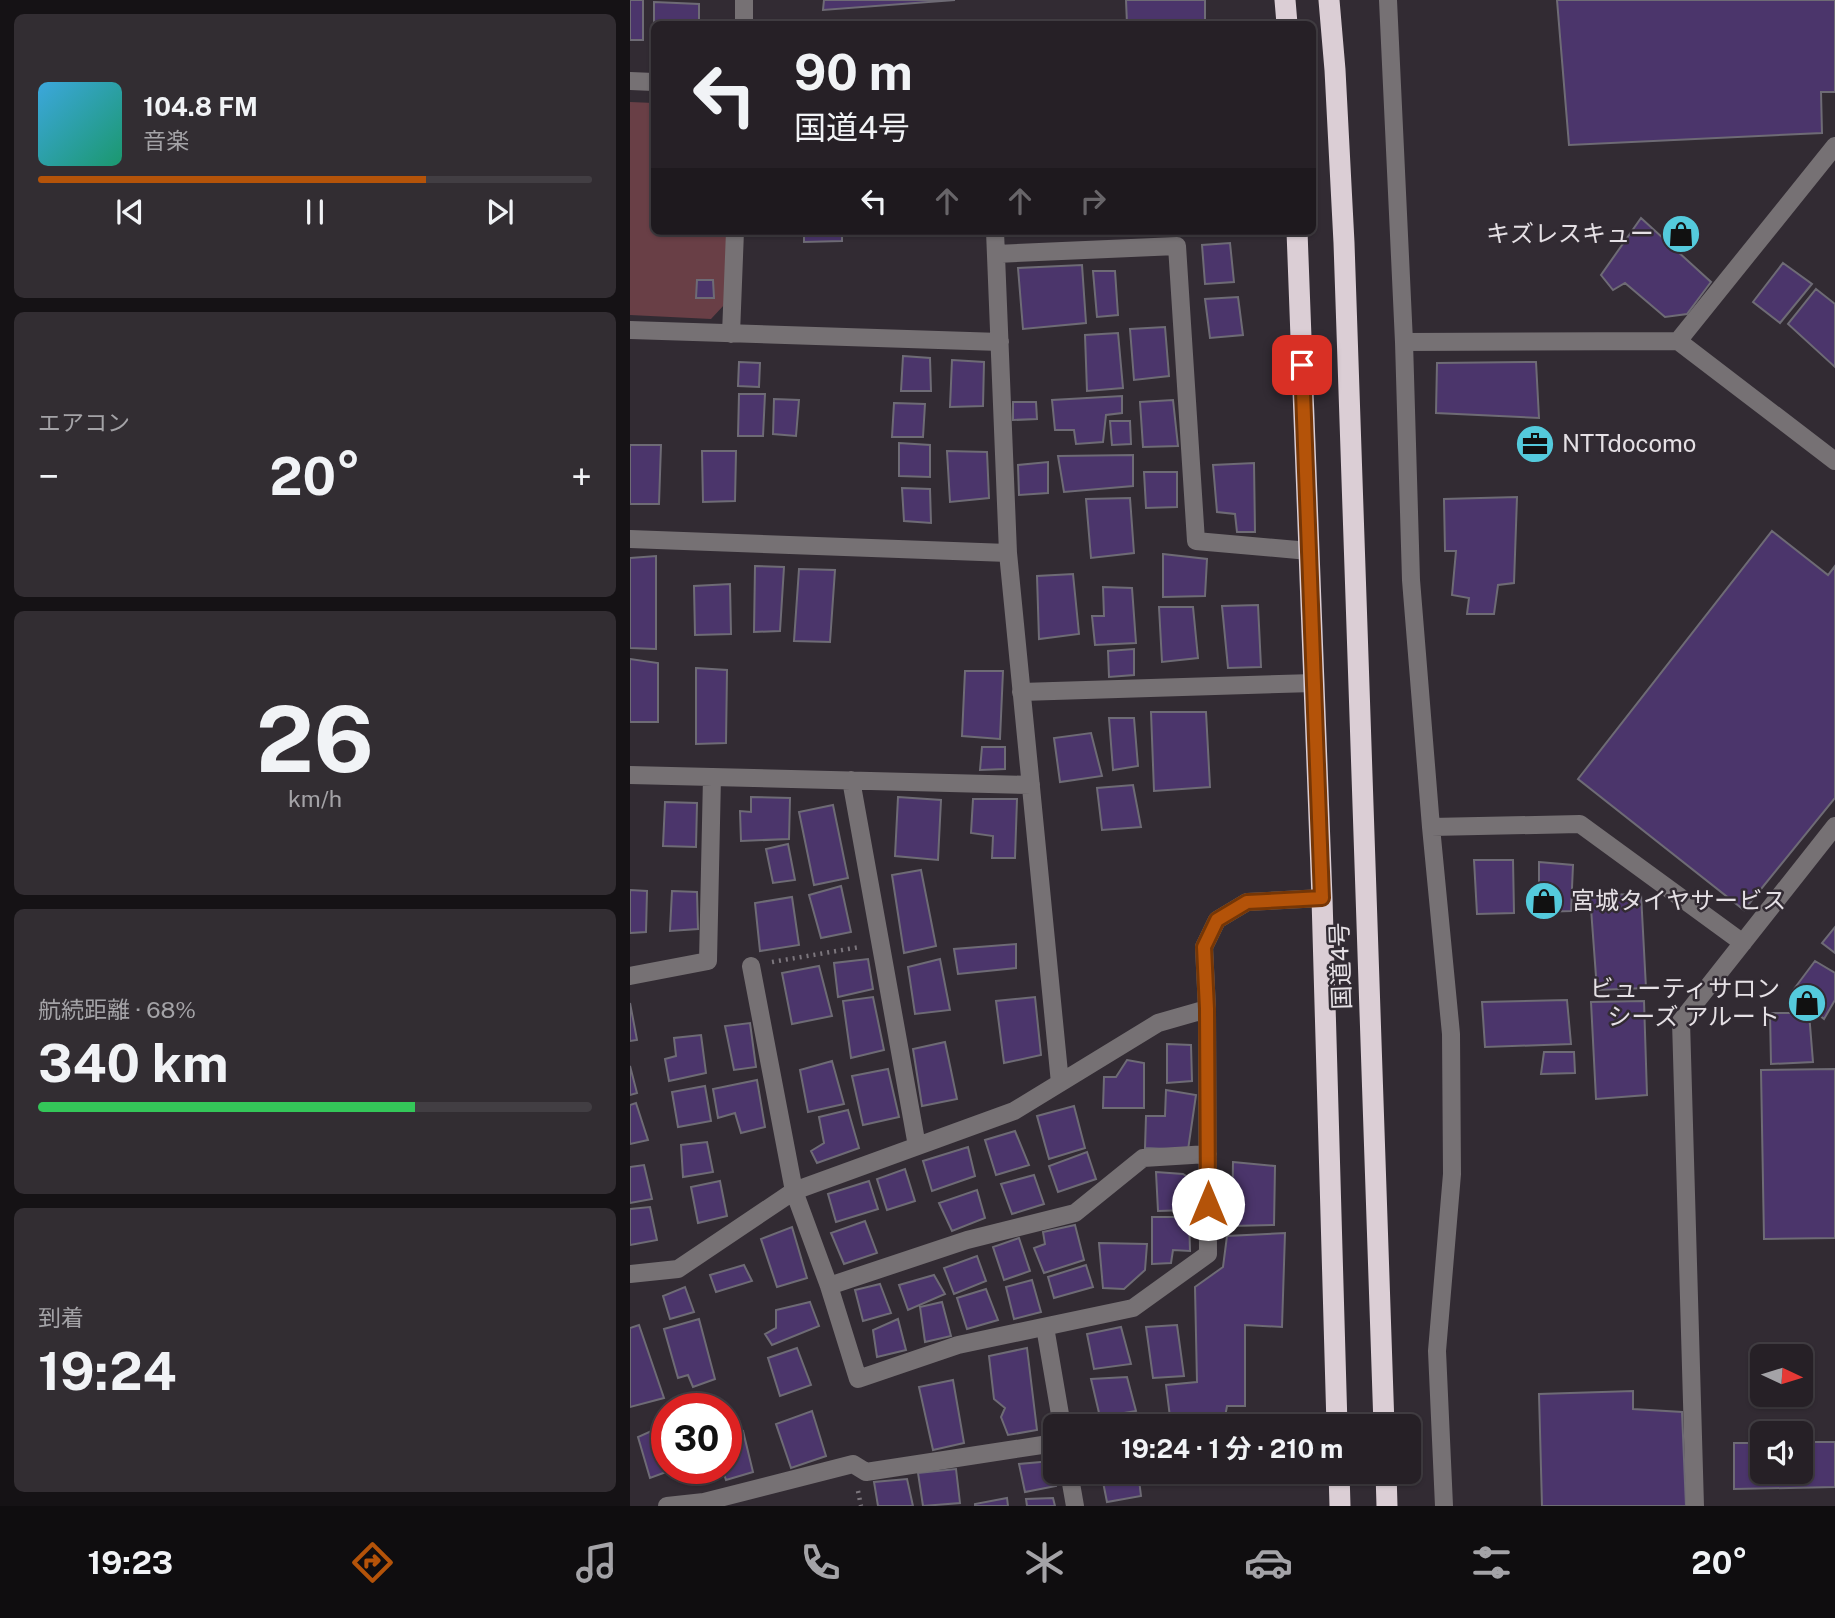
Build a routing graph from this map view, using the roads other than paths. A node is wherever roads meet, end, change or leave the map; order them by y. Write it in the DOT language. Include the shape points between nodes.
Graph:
graph roads {
  1 [pos="744,0"];
  2 [pos="1285,0"];
  3 [pos="1329,0"];
  4 [pos="1388,0"];
  5 [pos="744,21"];
  6 [pos="1287,21"];
  7 [pos="630,81"];
  8 [pos="651,82"];
  9 [pos="1832,156"];
  10 [pos="735,235"];
  11 [pos="995,235"];
  12 [pos="1297,235"];
  13 [pos="996,254"];
  14 [pos="630,330"];
  15 [pos="731,334"];
  16 [pos="1678,341"];
  17 [pos="1000,342"];
  18 [pos="1404,342"];
  19 [pos="1835,461"];
  20 [pos="630,539"];
  21 [pos="1309,551"];
  22 [pos="1008,553"];
  23 [pos="1314,683"];
  24 [pos="1021,692"];
  25 [pos="630,775"];
  26 [pos="712,776"];
  27 [pos="851,780"];
  28 [pos="1031,785"];
  29 [pos="1835,826"];
  30 [pos="1431,827"];
  31 [pos="1322,898"];
  32 [pos="1742,943"];
  33 [pos="751,966"];
  34 [pos="630,976"];
  35 [pos="1207,1009"];
  36 [pos="1060,1083"];
  37 [pos="917,1146"];
  38 [pos="1208,1154"];
  39 [pos="794,1191"];
  40 [pos="630,1274"];
  41 [pos="829,1286"];
  42 [pos="1045,1327"];
  43 [pos="1060,1414"];
  44 [pos="1337,1414"];
  45 [pos="1384,1414"];
  46 [pos="1043,1445"];
  47 [pos="1071,1484"];
  48 [pos="1339,1484"];
  49 [pos="1386,1484"];
  50 [pos="667,1506"];
  51 [pos="1075,1506"];
  52 [pos="1340,1506"];
  53 [pos="1387,1506"];
  54 [pos="1444,1506"];
  55 [pos="1695,1506"];
  1 -- 5 [label="street"];
  2 -- 6 [label="highway"];
  3 -- 45 [label="highway, 国道4号" via="1344,243"];
  4 -- 18 [label="street"];
  7 -- 8 [label="street"];
  9 -- 16 [label="street"];
  10 -- 15 [label="street"];
  11 -- 13 [label="street"];
  12 -- 21 [label="highway, 国道4号"];
  13 -- 17 [label="street"];
  13 -- 21 [label="street" via="1177,246 1196,541"];
  14 -- 15 [label="street"];
  15 -- 17 [label="street"];
  16 -- 18 [label="street"];
  16 -- 19 [label="street"];
  17 -- 22 [label="street"];
  18 -- 30 [label="street" via="1411,579"];
  20 -- 22 [label="street"];
  21 -- 23 [label="highway, 国道4号"];
  22 -- 24 [label="street"];
  23 -- 24 [label="street"];
  23 -- 31 [label="highway, 国道4号"];
  24 -- 28 [label="street"];
  25 -- 26 [label="street"];
  26 -- 27 [label="street"];
  26 -- 34 [label="street" via="708,961"];
  27 -- 28 [label="street"];
  27 -- 37 [label="street"];
  28 -- 36 [label="street"];
  29 -- 32 [label="street"];
  30 -- 32 [label="street" via="1580,824"];
  30 -- 54 [label="street" via="1451,1034 1452,1174 1437,1351"];
  31 -- 35 [label="street" via="1247,902 1217,920 1204,947"];
  31 -- 44 [label="highway, 国道4号"];
  32 -- 55 [label="street" via="1681,1021"];
  33 -- 39 [label="street"];
  35 -- 36 [label="street" via="1158,1023"];
  35 -- 38 [label="street"];
  36 -- 37 [label="street" via="1014,1111"];
  37 -- 39 [label="street"];
  38 -- 41 [label="street" via="1143,1158 1074,1213 967,1240"];
  38 -- 42 [label="street" via="1208,1254 1133,1308"];
  39 -- 40 [label="street" via="678,1269"];
  39 -- 41 [label="street"];
  41 -- 42 [label="street" via="858,1379 958,1345"];
  42 -- 43 [label="street"];
  46 -- 50 [label="street" via="866,1472 853,1464 704,1502"];
  47 -- 51 [label="street"];
  48 -- 52 [label="highway"];
  49 -- 53 [label="highway"];
}
